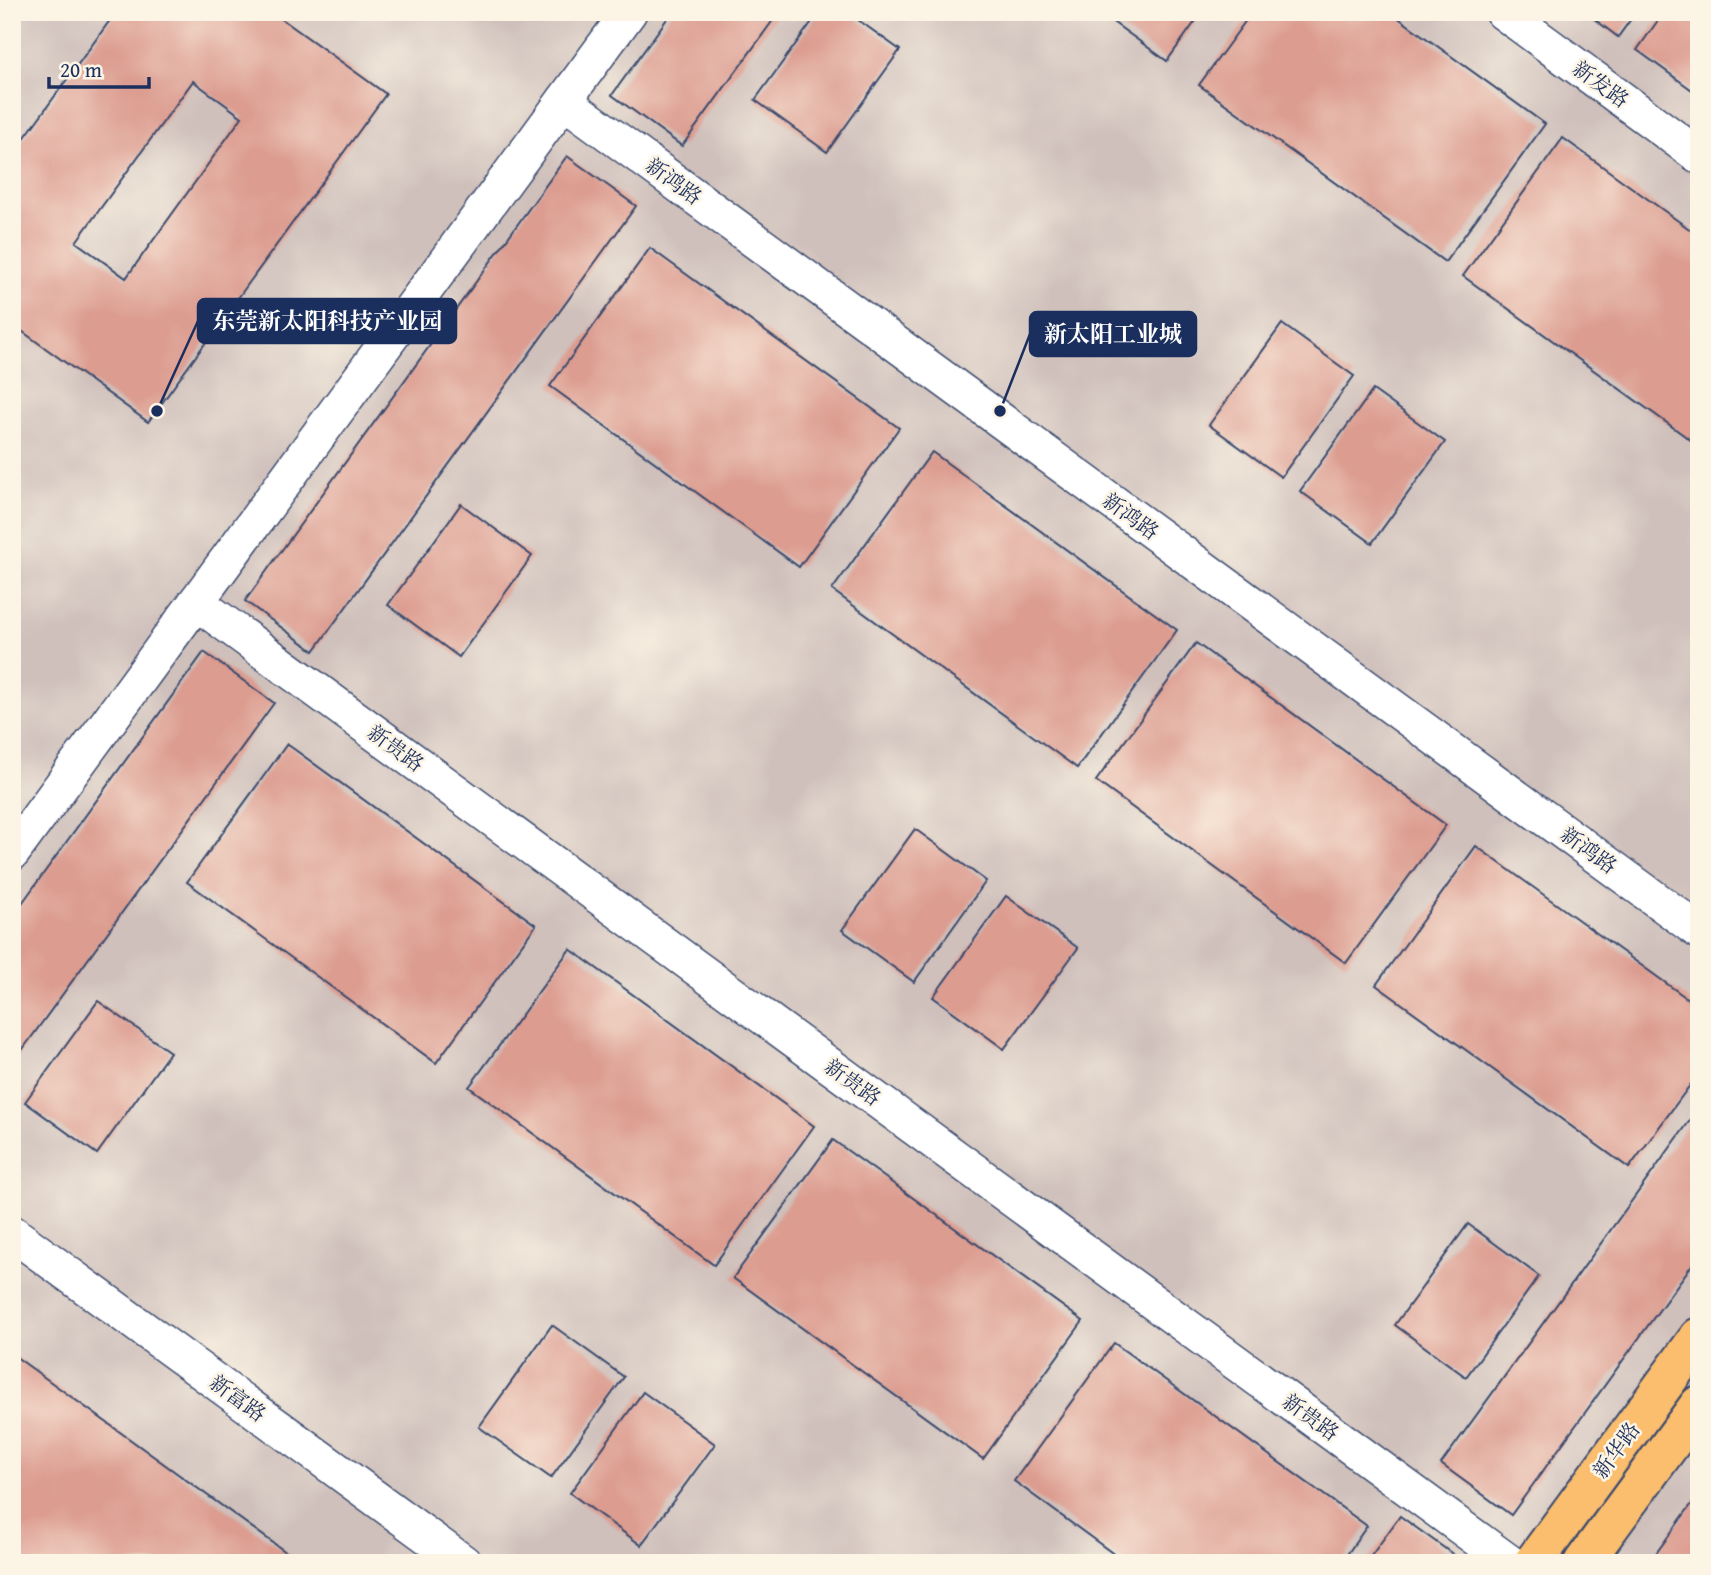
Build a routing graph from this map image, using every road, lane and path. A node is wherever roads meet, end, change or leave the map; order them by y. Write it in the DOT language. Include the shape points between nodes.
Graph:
graph roads {
  1 [pos="629,12"];
  2 [pos="1503,12"];
  3 [pos="564,101"];
  4 [pos="1699,156"];
  5 [pos="196,602"];
  6 [pos="12,853"];
  7 [pos="1699,931"];
  8 [pos="12,1233"];
  9 [pos="1699,1337"];
  10 [pos="1699,1405"];
  11 [pos="464,1563"];
  12 [pos="1510,1563"];
  13 [pos="1533,1563"];
  14 [pos="1583,1563"];
  1 -- 3 [label="street"];
  2 -- 4 [label="street, 新发路"];
  3 -- 5 [label="street"];
  3 -- 7 [label="street, 新鸿路"];
  5 -- 6 [label="street"];
  5 -- 12 [label="street, 新贵路"];
  8 -- 11 [label="street, 新富路"];
  9 -- 13 [label="main road, 新华路"];
  10 -- 14 [label="main road, 新华路"];
}
